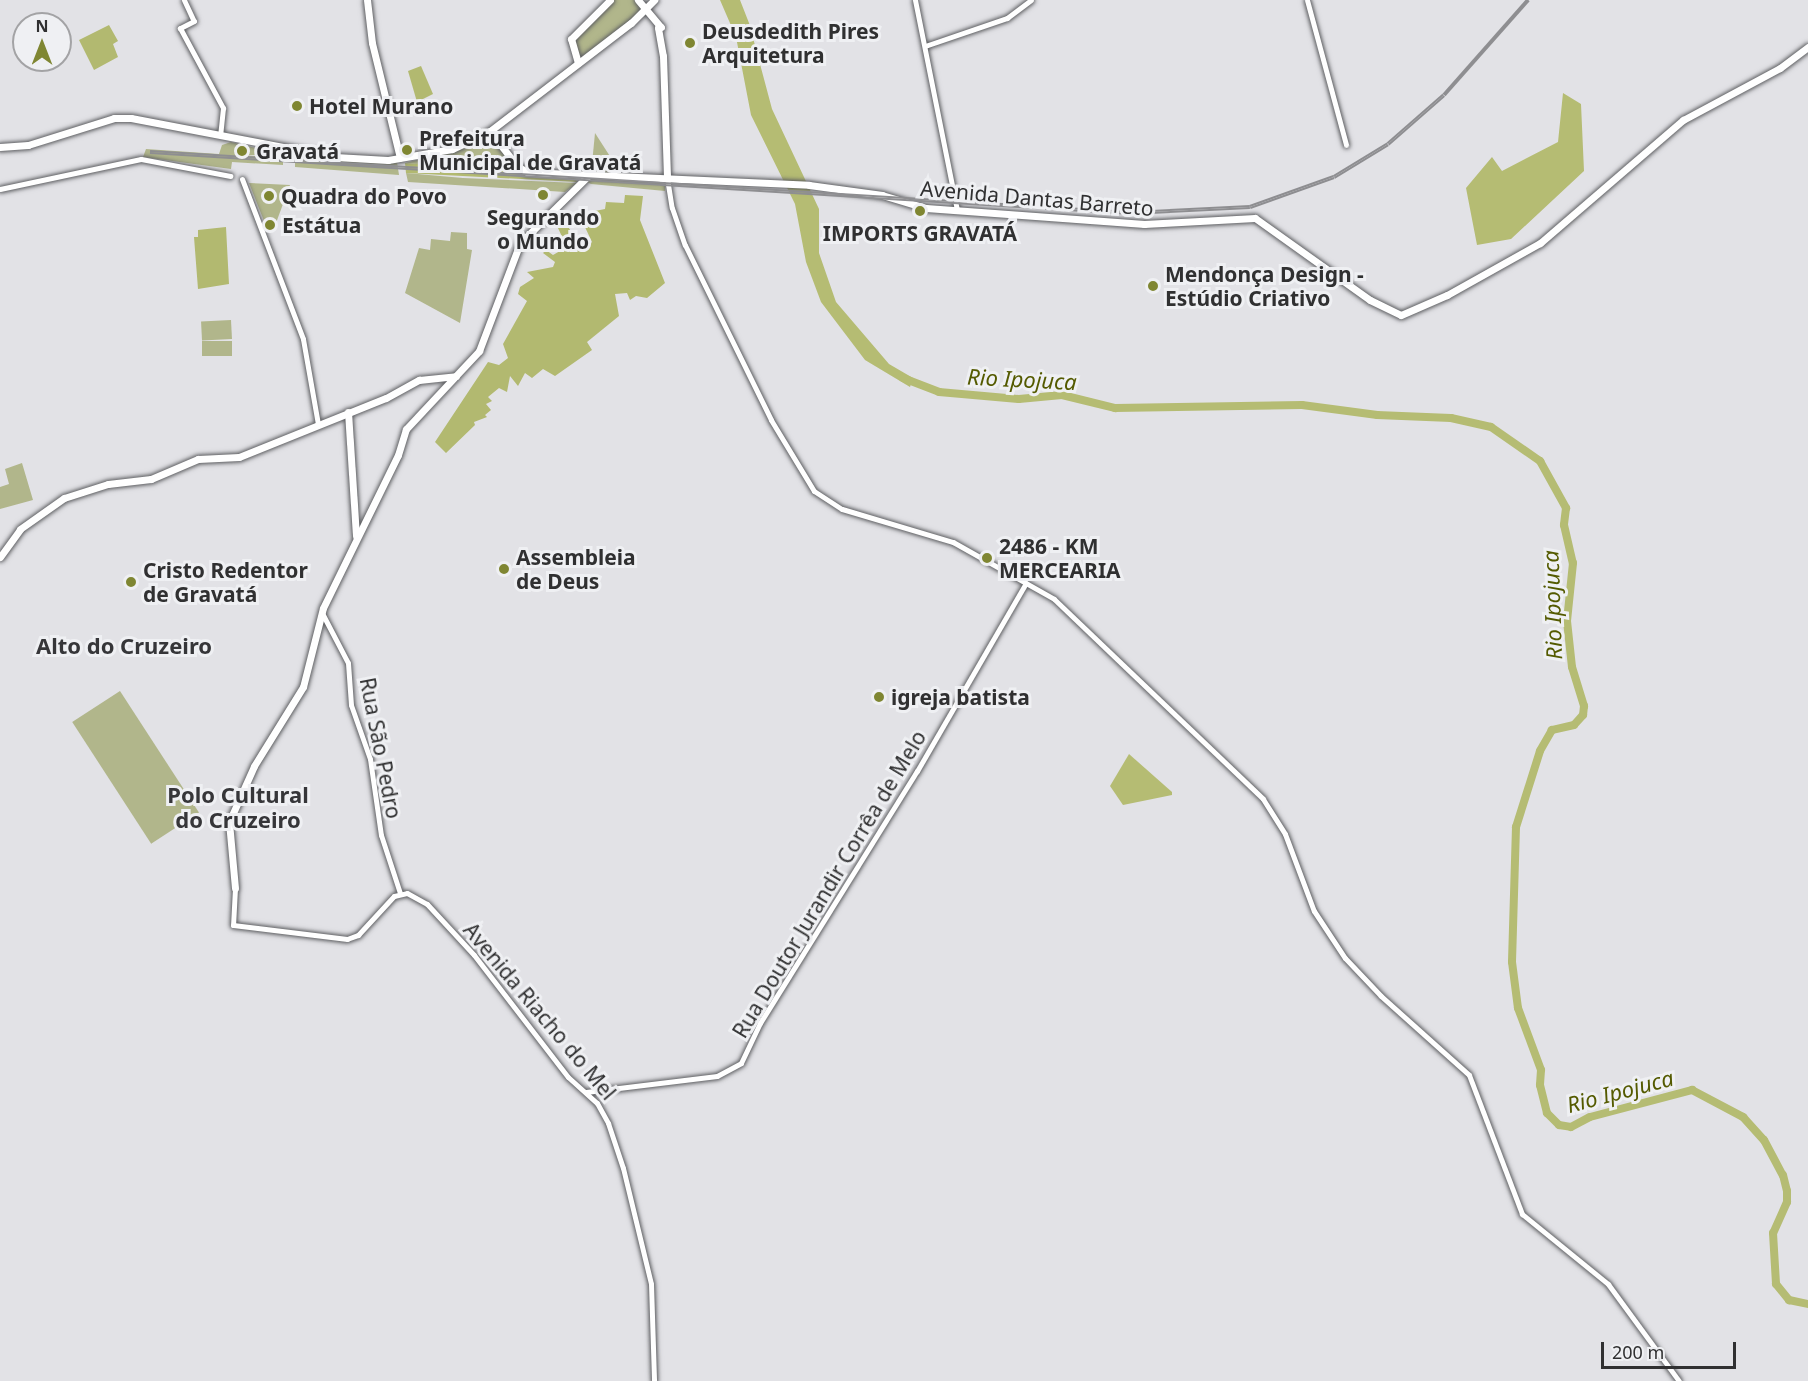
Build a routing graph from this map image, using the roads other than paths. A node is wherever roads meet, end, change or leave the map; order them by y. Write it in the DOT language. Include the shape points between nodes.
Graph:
graph roads {
  1 [pos="184,0"];
  2 [pos="367,0"];
  3 [pos="610,0"];
  4 [pos="638,0"];
  5 [pos="654,0"];
  6 [pos="915,0"];
  7 [pos="1031,0"];
  8 [pos="1307,0"];
  9 [pos="646,10"];
  10 [pos="925,46"];
  11 [pos="1808,47"];
  12 [pos="578,63"];
  13 [pos="490,131"];
  14 [pos="220,135"];
  15 [pos="1346,145"];
  16 [pos="0,147"];
  17 [pos="400,158"];
  18 [pos="230,176"];
  19 [pos="588,176"];
  20 [pos="667,178"];
  21 [pos="242,179"];
  22 [pos="0,189"];
  23 [pos="957,211"];
  24 [pos="456,376"];
  25 [pos="348,411"];
  26 [pos="318,424"];
  27 [pos="356,538"];
  28 [pos="0,557"];
  29 [pos="1026,583"];
  30 [pos="322,613"];
  31 [pos="235,888"];
  32 [pos="400,893"];
  33 [pos="586,1092"];
  34 [pos="654,1381"];
  35 [pos="1679,1381"];
  1 -- 14 [label="street" via="194,21 180,28 223,108"];
  2 -- 17 [label="main road" via="372,43"];
  3 -- 12 [label="main road" via="570,41"];
  4 -- 9 [label="main road"];
  5 -- 9 [label="main road"];
  6 -- 10 [label="street"];
  7 -- 10 [label="street" via="1007,18"];
  8 -- 15 [label="street"];
  9 -- 12 [label="main road"];
  9 -- 20 [label="main road" via="661,27 658,28 663,56"];
  10 -- 23 [label="street"];
  11 -- 23 [label="main road, Avenida Dantas Barreto" via="1780,68 1683,120 1554,234 1447,295 1397,315 1255,218 1150,224"];
  12 -- 13 [label="main road"];
  13 -- 17 [label="main road" via="465,146"];
  13 -- 19 [label="main road, Avenida Dantas Barreto" via="524,171"];
  14 -- 16 [label="main road" via="145,119 114,118 28,145"];
  14 -- 17 [label="main road" via="302,153"];
  18 -- 22 [label="street" via="141,159"];
  19 -- 20 [label="main road, Avenida Dantas Barreto"];
  19 -- 24 [label="main road" via="520,243 485,340"];
  20 -- 23 [label="main road, Avenida Dantas Barreto" via="809,185"];
  20 -- 29 [label="street" via="684,245 771,420 814,491 842,510 953,542"];
  21 -- 26 [label="street" via="303,339"];
  24 -- 25 [label="main road" via="419,380 386,398"];
  24 -- 27 [label="main road" via="405,429 398,455"];
  25 -- 26 [label="main road"];
  25 -- 27 [label="main road"];
  26 -- 28 [label="main road" via="239,456 198,459 151,479 108,484 64,498 20,530"];
  27 -- 30 [label="main road"];
  29 -- 33 [label="street, Rua Doutor Jurandir Corrêa de Melo" via="917,771 760,1023 741,1063 717,1076"];
  29 -- 35 [label="street" via="1069,611 1269,806 1285,834 1314,911 1346,958 1381,996 1469,1075 1522,1214 1608,1284"];
  30 -- 31 [label="main road" via="303,687 254,766 229,822"];
  30 -- 32 [label="street, Rua São Pedro" via="348,663 351,705 370,759 381,835"];
  31 -- 32 [label="street" via="233,926 354,938"];
  32 -- 33 [label="street, Avenida Riacho do Mel" via="427,904 462,941 564,1073"];
  33 -- 34 [label="street, Avenida Riacho do Mel" via="604,1114 623,1168 651,1284"];
}
